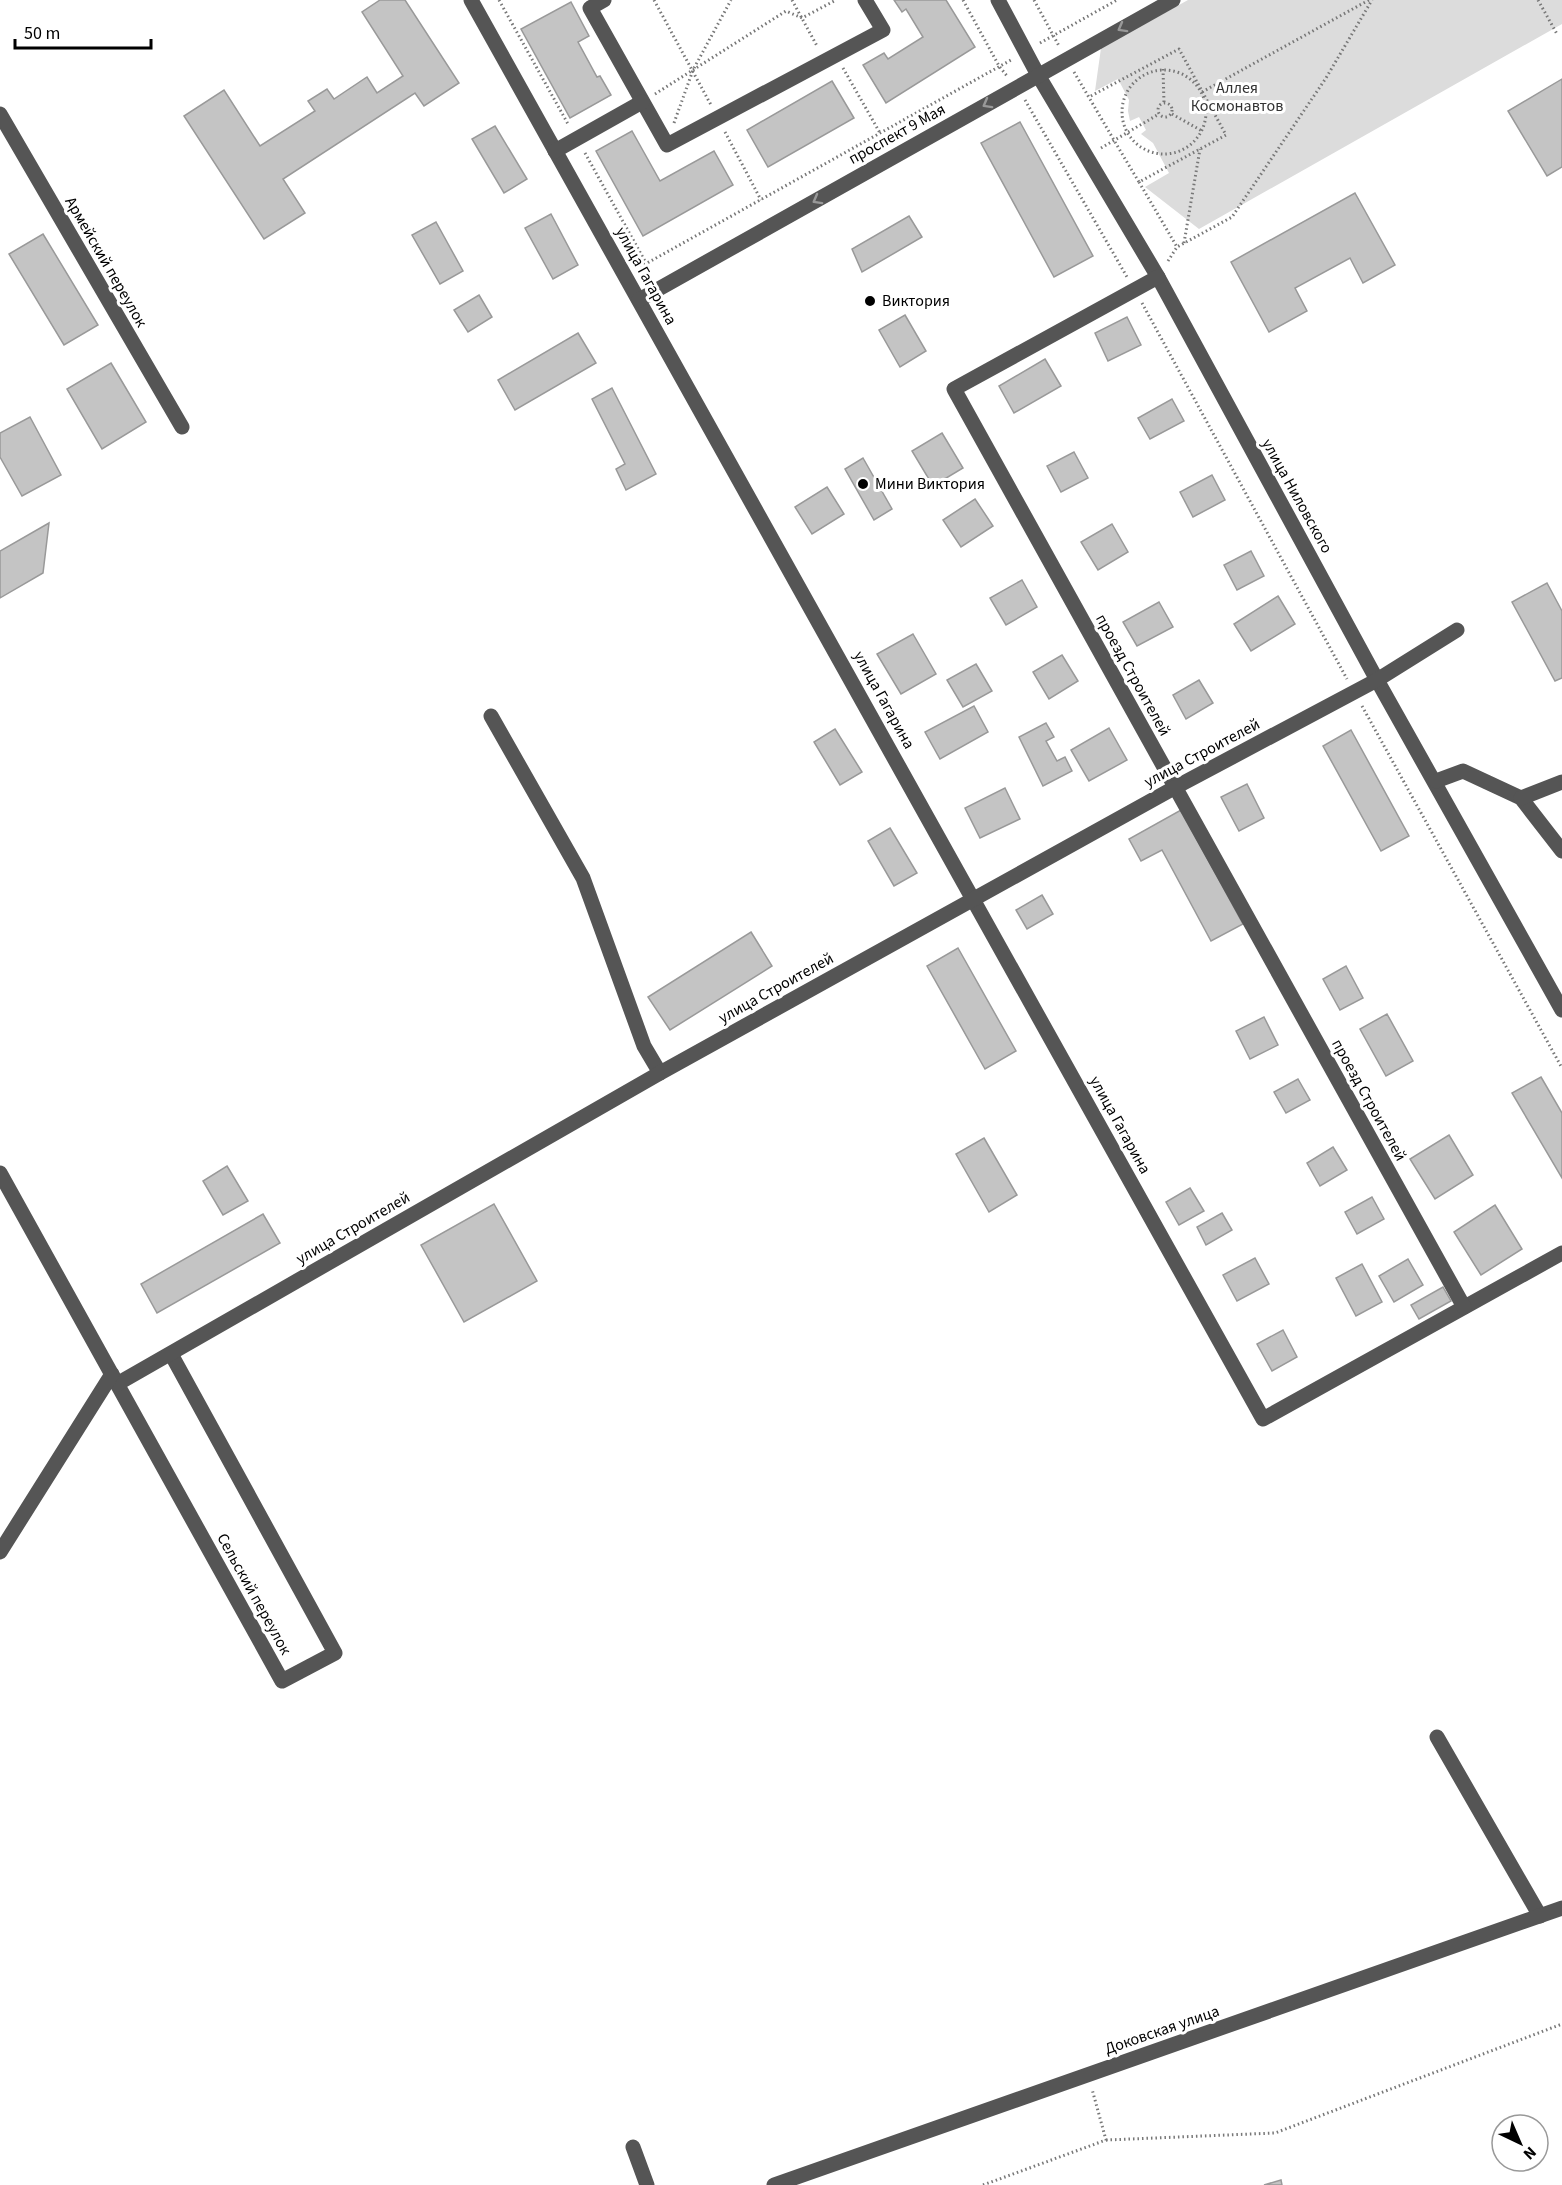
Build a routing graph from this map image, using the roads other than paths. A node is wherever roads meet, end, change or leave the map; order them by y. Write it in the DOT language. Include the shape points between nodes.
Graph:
graph roads {
  1 [pos="471,0"];
  2 [pos="604,0"];
  3 [pos="865,0"];
  4 [pos="998,0"];
  5 [pos="1173,0"];
  6 [pos="1038,75"];
  7 [pos="642,102"];
  8 [pos="0,114"];
  9 [pos="555,150"];
  10 [pos="1158,277"];
  11 [pos="639,300"];
  12 [pos="182,428"];
  13 [pos="1456,630"];
  14 [pos="1377,680"];
  15 [pos="491,716"];
  16 [pos="1436,781"];
  17 [pos="1562,782"];
  18 [pos="1174,788"];
  19 [pos="1521,798"];
  20 [pos="1562,851"];
  21 [pos="975,900"];
  22 [pos="1562,1010"];
  23 [pos="660,1073"];
  24 [pos="0,1173"];
  25 [pos="1562,1253"];
  26 [pos="1464,1307"];
  27 [pos="171,1354"];
  28 [pos="114,1379"];
  29 [pos="0,1552"];
  30 [pos="1437,1737"];
  31 [pos="1562,1908"];
  32 [pos="1540,1916"];
  33 [pos="633,2147"];
  34 [pos="647,2185"];
  35 [pos="774,2185"];
  1 -- 9 [label="street, улица Гагарина"];
  2 -- 7 [label="street" via="590,8"];
  3 -- 7 [label="street" via="883,30 667,145"];
  4 -- 6 [label="street, улица Ниловского"];
  5 -- 6 [label="street, проспект 9 Мая, one-way"];
  6 -- 10 [label="street, улица Ниловского"];
  6 -- 11 [label="street, проспект 9 Мая, one-way"];
  7 -- 9 [label="street"];
  8 -- 12 [label="street, Армейский переулок"];
  9 -- 11 [label="street, улица Гагарина"];
  10 -- 14 [label="street, улица Ниловского"];
  10 -- 18 [label="street, проезд Строителей" via="954,389"];
  11 -- 21 [label="street, улица Гагарина"];
  13 -- 14 [label="street, улица Строителей"];
  14 -- 16 [label="street, улица Ниловского"];
  14 -- 18 [label="street, улица Строителей"];
  15 -- 23 [label="street" via="583,878 644,1046"];
  16 -- 19 [label="street" via="1463,771"];
  16 -- 22 [label="street, улица Ниловского"];
  17 -- 19 [label="street"];
  18 -- 21 [label="street, улица Строителей"];
  18 -- 26 [label="street, проезд Строителей"];
  19 -- 20 [label="street"];
  21 -- 23 [label="street, улица Строителей"];
  21 -- 26 [label="street, улица Гагарина" via="1263,1419"];
  23 -- 27 [label="street, улица Строителей"];
  24 -- 28 [label="street, Сельский переулок"];
  25 -- 26 [label="street"];
  27 -- 28 [label="street, улица Строителей"];
  27 -- 28 [label="street, Сельский переулок" via="335,1653 282,1681"];
  28 -- 29 [label="street"];
  30 -- 32 [label="street"];
  31 -- 32 [label="street, Доковская улица"];
  32 -- 35 [label="street, Доковская улица"];
  33 -- 34 [label="street"];
}
